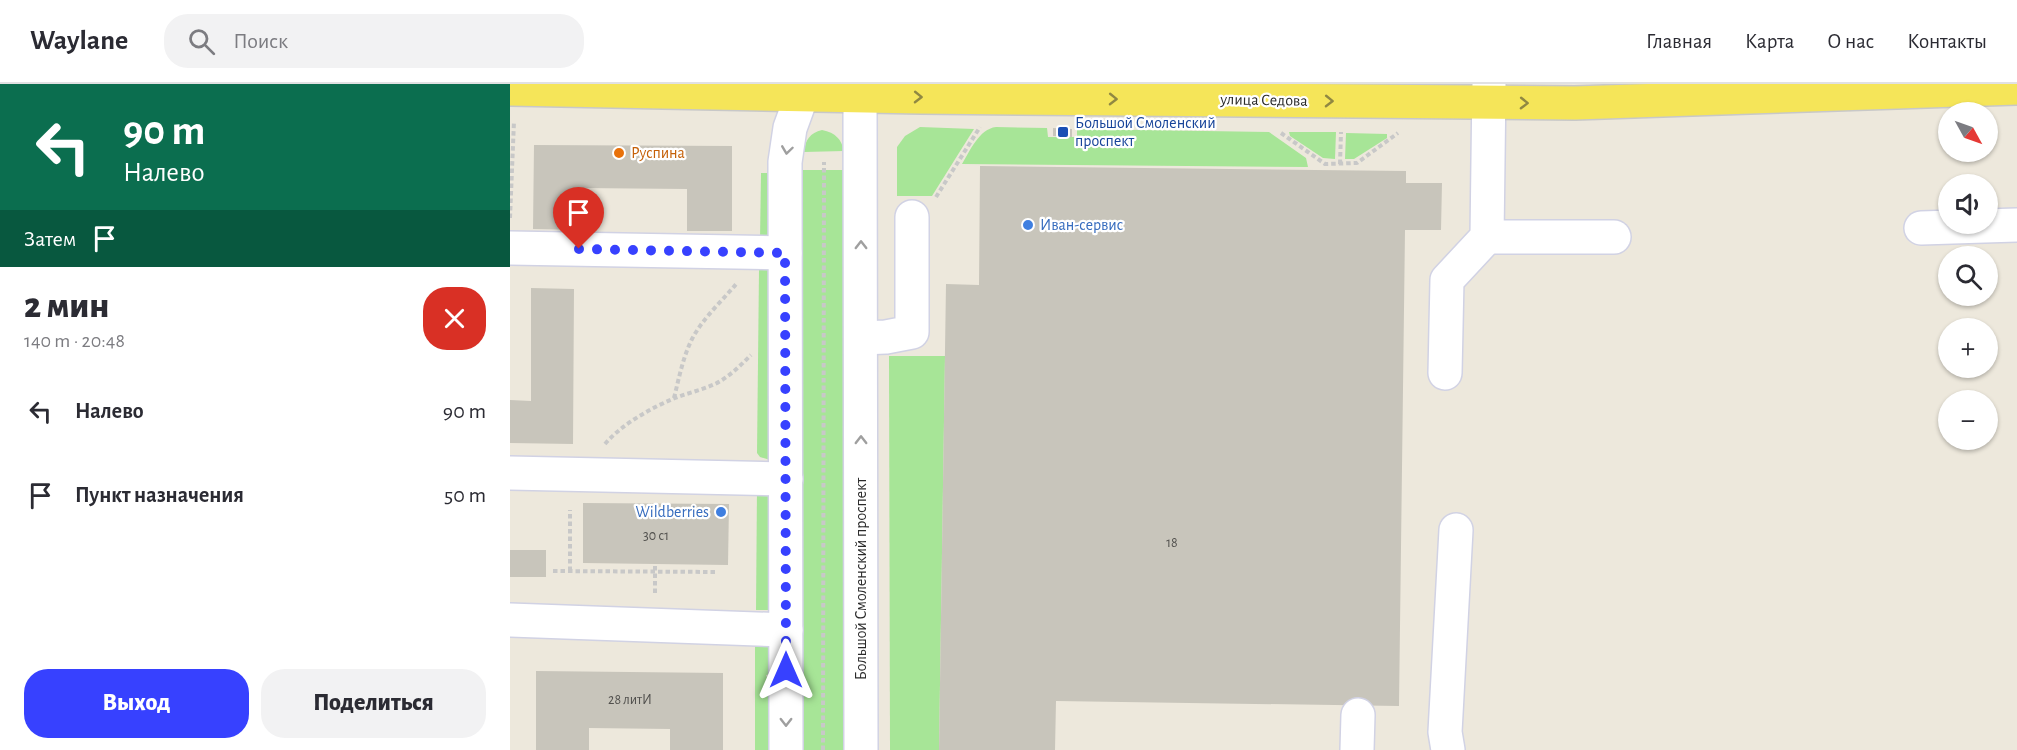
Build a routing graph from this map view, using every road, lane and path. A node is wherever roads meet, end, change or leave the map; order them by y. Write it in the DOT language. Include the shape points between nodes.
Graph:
graph roads {
  1 [pos="2017,88"];
  2 [pos="804,89"];
  3 [pos="861,90"];
  4 [pos="1478,93"];
  5 [pos="512,101"];
  6 [pos="984,122"];
  7 [pos="1341,126"];
  8 [pos="1406,127"];
  9 [pos="1280,132"];
  10 [pos="824,162"];
  11 [pos="1340,164"];
  12 [pos="912,217"];
  13 [pos="510,225"];
  14 [pos="2017,225"];
  15 [pos="1921,228"];
  16 [pos="1487,237"];
  17 [pos="1614,237"];
  18 [pos="510,248"];
  19 [pos="785,253"];
  20 [pos="744,275"];
  21 [pos="861,338"];
  22 [pos="751,355"];
  23 [pos="1445,373"];
  24 [pos="673,398"];
  25 [pos="510,473"];
  26 [pos="580,475"];
  27 [pos="786,479"];
  28 [pos="570,510"];
  29 [pos="1456,530"];
  30 [pos="655,564"];
  31 [pos="553,571"];
  32 [pos="570,571"];
  33 [pos="655,572"];
  34 [pos="717,572"];
  35 [pos="655,582"];
  36 [pos="510,620"];
  37 [pos="786,630"];
  38 [pos="1358,715"];
  39 [pos="786,750"];
  40 [pos="823,750"];
  41 [pos="861,750"];
  42 [pos="1357,750"];
  43 [pos="1448,750"];
  4 -- 1 [label="main road, улица Седова, one-way" via="1575,103"];
  2 -- 3 [label="main road, улица Седова"];
  2 -- 5 [label="main road, улица Седова"];
  2 -- 19 [label="street, one-way" via="790,128 786,162"];
  3 -- 4 [label="main road, улица Седова, one-way"];
  21 -- 3 [label="street, Большой Смоленский проспект, one-way"];
  4 -- 16 [label="street" via="1486,159"];
  5 -- 13 [label="path"];
  6 -- 12 [label="path" via="936,196"];
  7 -- 11 [label="path"];
  8 -- 11 [label="path" via="1357,163"];
  9 -- 11 [label="path" via="1326,164"];
  10 -- 40 [label="path"];
  12 -- 21 [label="street" via="912,332"];
  14 -- 15 [label="street"];
  16 -- 17 [label="street"];
  16 -- 23 [label="street" via="1447,280"];
  18 -- 19 [label="street"];
  19 -- 27 [label="street"];
  20 -- 24 [label="path" via="693,338"];
  41 -- 21 [label="street, Большой Смоленский проспект, one-way"];
  22 -- 24 [label="path" via="715,384"];
  24 -- 26 [label="path" via="614,433"];
  25 -- 26 [label="street"];
  26 -- 27 [label="street"];
  27 -- 37 [label="street"];
  28 -- 32 [label="path"];
  29 -- 43 [label="street" via="1445,732"];
  30 -- 33 [label="path"];
  31 -- 32 [label="path"];
  32 -- 33 [label="path"];
  33 -- 34 [label="path"];
  33 -- 35 [label="path"];
  36 -- 37 [label="street"];
  37 -- 39 [label="street, one-way"];
  38 -- 42 [label="street"];
}
